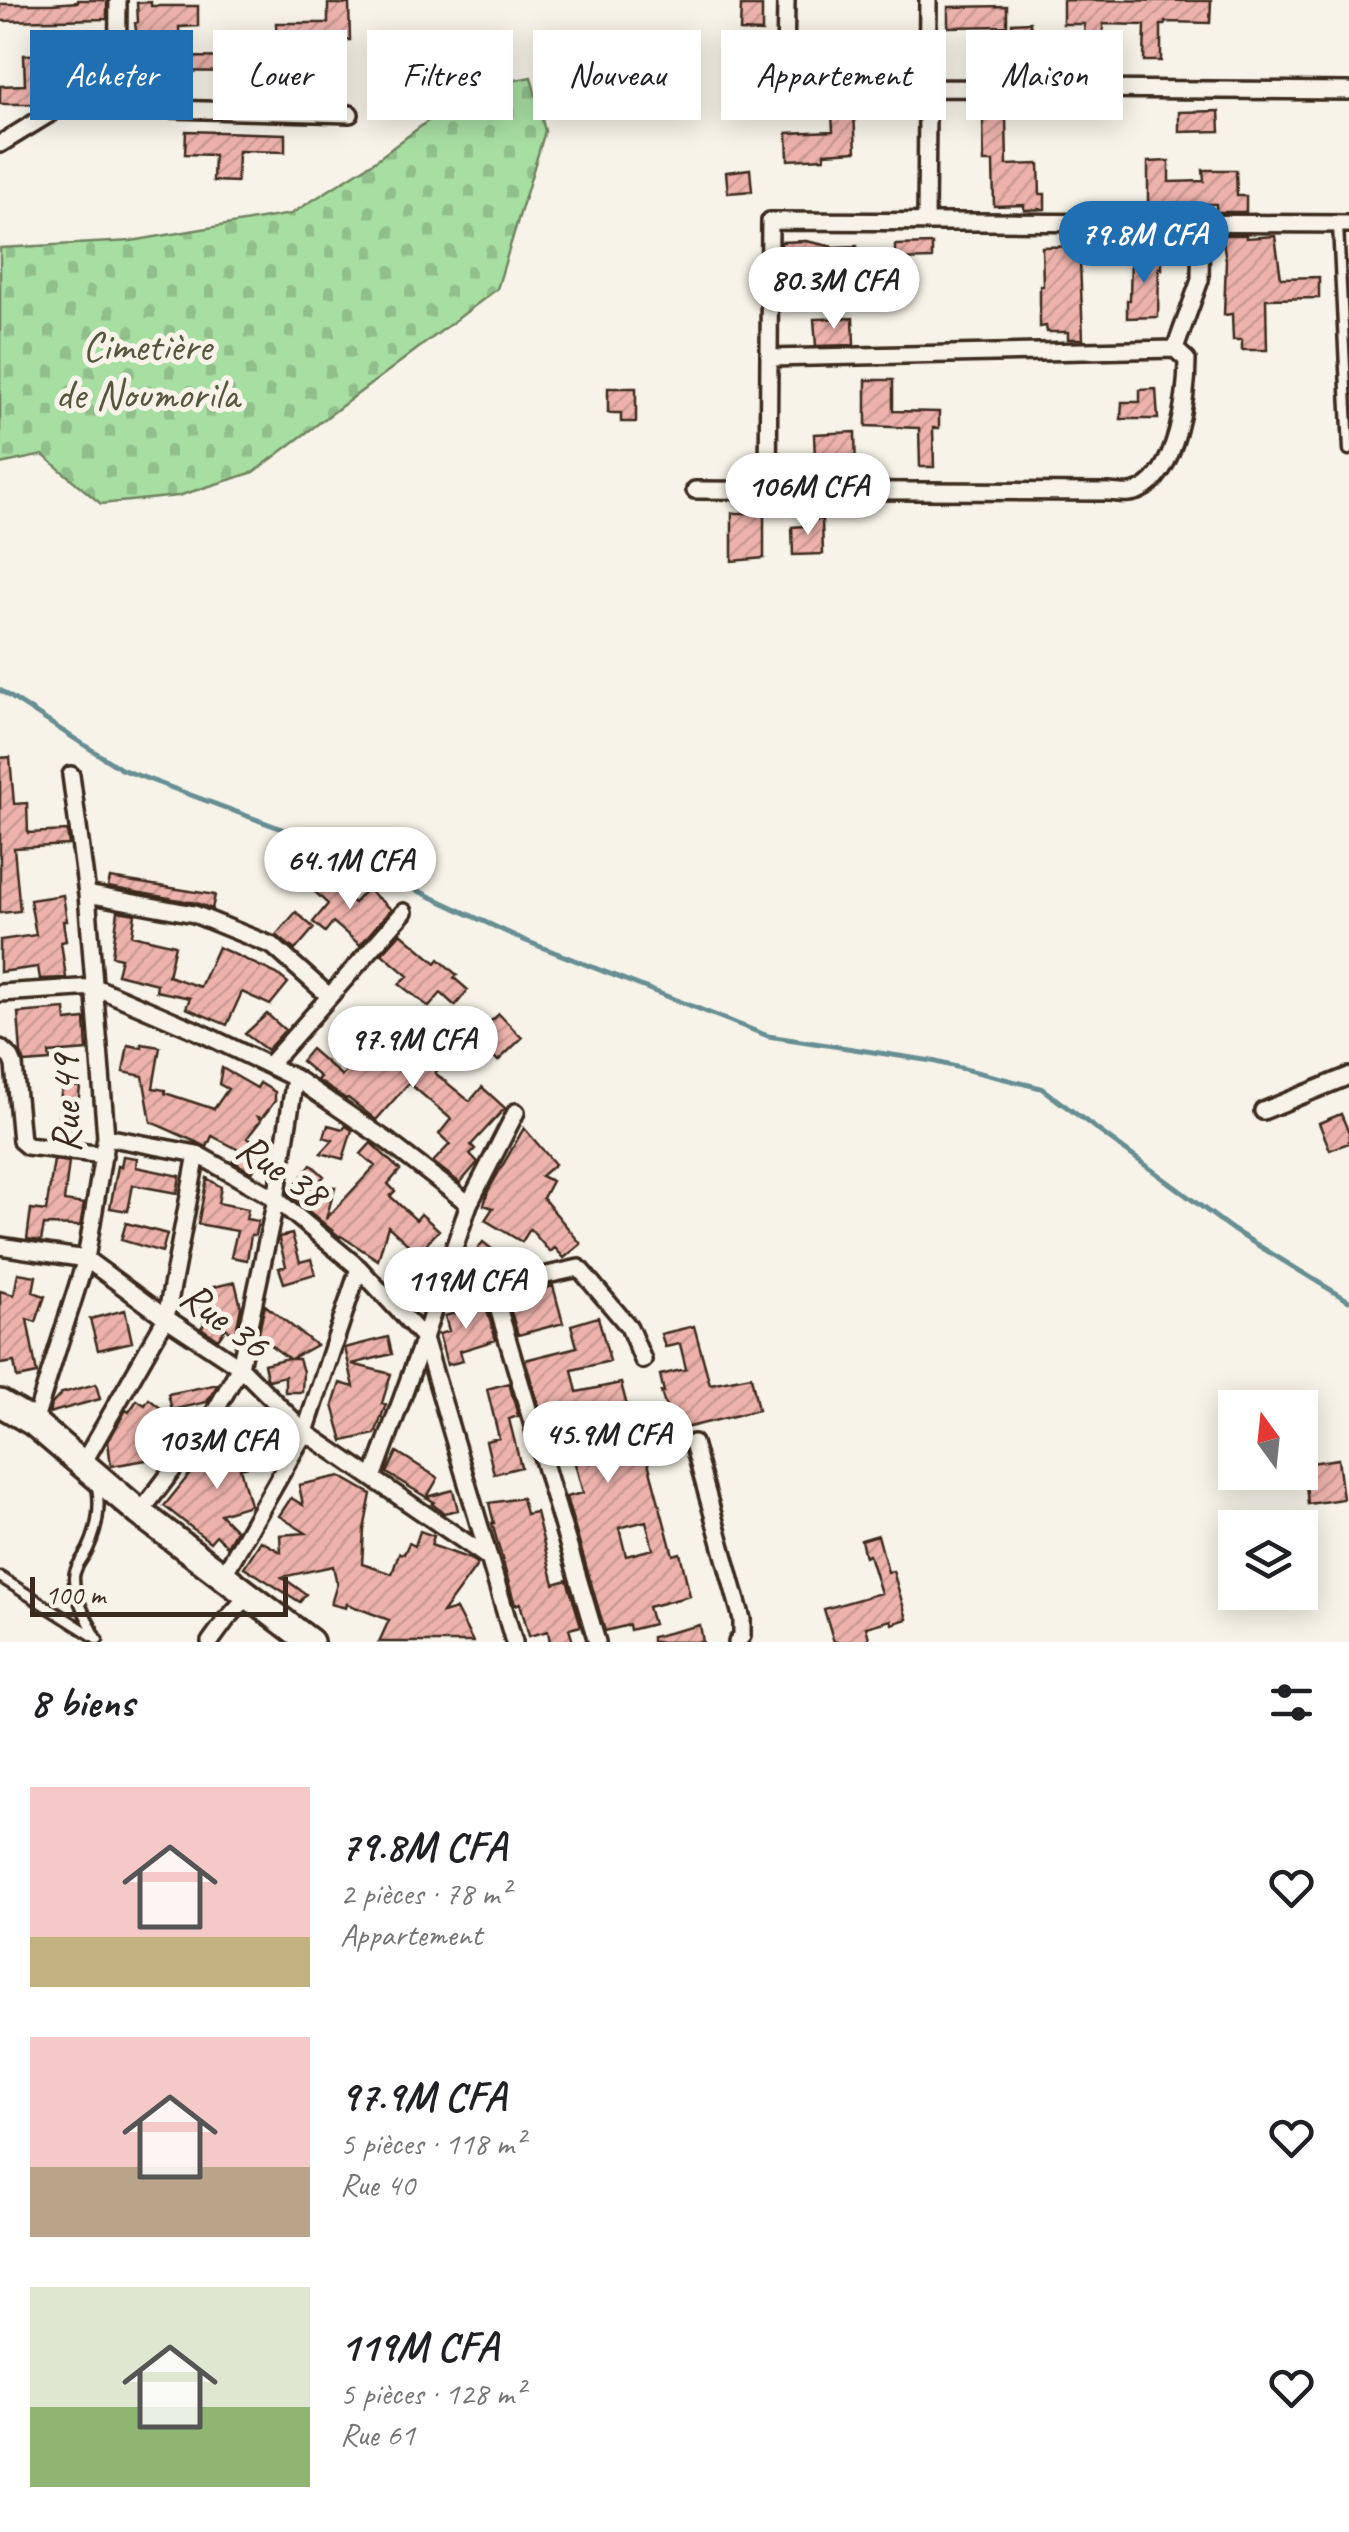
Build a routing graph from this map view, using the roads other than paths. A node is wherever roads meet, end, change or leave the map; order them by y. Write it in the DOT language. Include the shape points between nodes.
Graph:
graph roads {
  1 [pos="118,0"];
  2 [pos="786,0"];
  3 [pos="928,0"];
  4 [pos="118,30"];
  5 [pos="786,30"];
  6 [pos="928,30"];
  7 [pos="946,89"];
  8 [pos="1349,91"];
  9 [pos="193,109"];
  10 [pos="350,114"];
  11 [pos="39,120"];
  12 [pos="927,120"];
  13 [pos="0,144"];
  14 [pos="926,222"];
  15 [pos="1201,223"];
  16 [pos="1343,224"];
  17 [pos="1175,349"];
  18 [pos="769,358"];
  19 [pos="1349,450"];
  20 [pos="695,490"];
  21 [pos="768,490"];
  22 [pos="71,775"];
  23 [pos="87,894"];
  24 [pos="404,912"];
  25 [pos="94,987"];
  26 [pos="0,993"];
  27 [pos="329,996"];
  28 [pos="0,1048"];
  29 [pos="268,1066"];
  30 [pos="1349,1076"];
  31 [pos="295,1078"];
  32 [pos="1264,1111"];
  33 [pos="516,1112"];
  34 [pos="106,1137"];
  35 [pos="197,1154"];
  36 [pos="104,1155"];
  37 [pos="276,1198"];
  38 [pos="469,1204"];
  39 [pos="0,1246"];
  40 [pos="86,1259"];
  41 [pos="359,1268"];
  42 [pos="492,1288"];
  43 [pos="437,1299"];
  44 [pos="166,1318"];
  45 [pos="424,1338"];
  46 [pos="643,1360"];
  47 [pos="240,1368"];
  48 [pos="0,1403"];
  49 [pos="34,1423"];
  50 [pos="208,1424"];
  51 [pos="305,1432"];
  52 [pos="693,1443"];
  53 [pos="190,1447"];
  54 [pos="89,1471"];
  55 [pos="372,1478"];
  56 [pos="140,1513"];
  57 [pos="489,1558"];
  58 [pos="223,1576"];
  59 [pos="0,1577"];
  60 [pos="248,1595"];
  61 [pos="99,1640"];
  62 [pos="210,1642"];
  63 [pos="310,1642"];
  64 [pos="514,1642"];
  65 [pos="597,1642"];
  66 [pos="737,1642"];
  1 -- 4 [label="street"];
  2 -- 5 [label="street"];
  3 -- 6 [label="street"];
  7 -- 8 [label="street"];
  9 -- 10 [label="street"];
  11 -- 13 [label="street"];
  12 -- 14 [label="street"];
  14 -- 15 [label="street"];
  14 -- 18 [label="street" via="770,221"];
  15 -- 16 [label="street"];
  15 -- 17 [label="street" via="1200,280"];
  16 -- 19 [label="lane"];
  17 -- 18 [label="street"];
  17 -- 21 [label="street" via="1188,360 1187,391 1168,462 1144,489"];
  18 -- 21 [label="street"];
  20 -- 21 [label="street"];
  22 -- 23 [label="street, Rue 49"];
  23 -- 25 [label="street, Rue 49"];
  23 -- 27 [label="street" via="194,914 273,946"];
  24 -- 27 [label="street"];
  25 -- 26 [label="street"];
  25 -- 29 [label="street"];
  25 -- 34 [label="street, Rue 49"];
  27 -- 29 [label="street"];
  28 -- 36 [label="street" via="14,1065 21,1142"];
  29 -- 31 [label="street"];
  30 -- 32 [label="street"];
  31 -- 37 [label="street"];
  31 -- 38 [label="street"];
  33 -- 38 [label="street"];
  34 -- 35 [label="street, Rue 38"];
  34 -- 36 [label="street, Rue 49"];
  35 -- 37 [label="street, Rue 38"];
  35 -- 44 [label="street"];
  36 -- 40 [label="street, Rue 49"];
  37 -- 41 [label="street, Rue 38"];
  37 -- 47 [label="street"];
  38 -- 43 [label="street"];
  39 -- 40 [label="street, Rue 36"];
  40 -- 44 [label="street, Rue 36"];
  40 -- 49 [label="street, Rue 49"];
  41 -- 45 [label="street, Rue 38"];
  41 -- 51 [label="street"];
  42 -- 43 [label="street"];
  42 -- 46 [label="street" via="579,1268 629,1327"];
  42 -- 65 [label="street"];
  43 -- 45 [label="street"];
  44 -- 47 [label="street, Rue 36"];
  44 -- 54 [label="street"];
  45 -- 55 [label="street"];
  45 -- 57 [label="street, Rue 38"];
  47 -- 50 [label="street"];
  47 -- 51 [label="street, Rue 36"];
  48 -- 49 [label="highway"];
  49 -- 54 [label="highway"];
  51 -- 55 [label="street, Rue 36"];
  51 -- 58 [label="street"];
  52 -- 66 [label="street" via="742,1619"];
  53 -- 56 [label="street"];
  54 -- 56 [label="highway"];
  54 -- 61 [label="lane" via="99,1522 73,1581"];
  55 -- 57 [label="street, Rue 36"];
  56 -- 58 [label="highway"];
  57 -- 64 [label="street, Rue 38"];
  58 -- 60 [label="highway"];
  59 -- 61 [label="lane"];
  60 -- 62 [label="street"];
  60 -- 63 [label="highway"];
}
